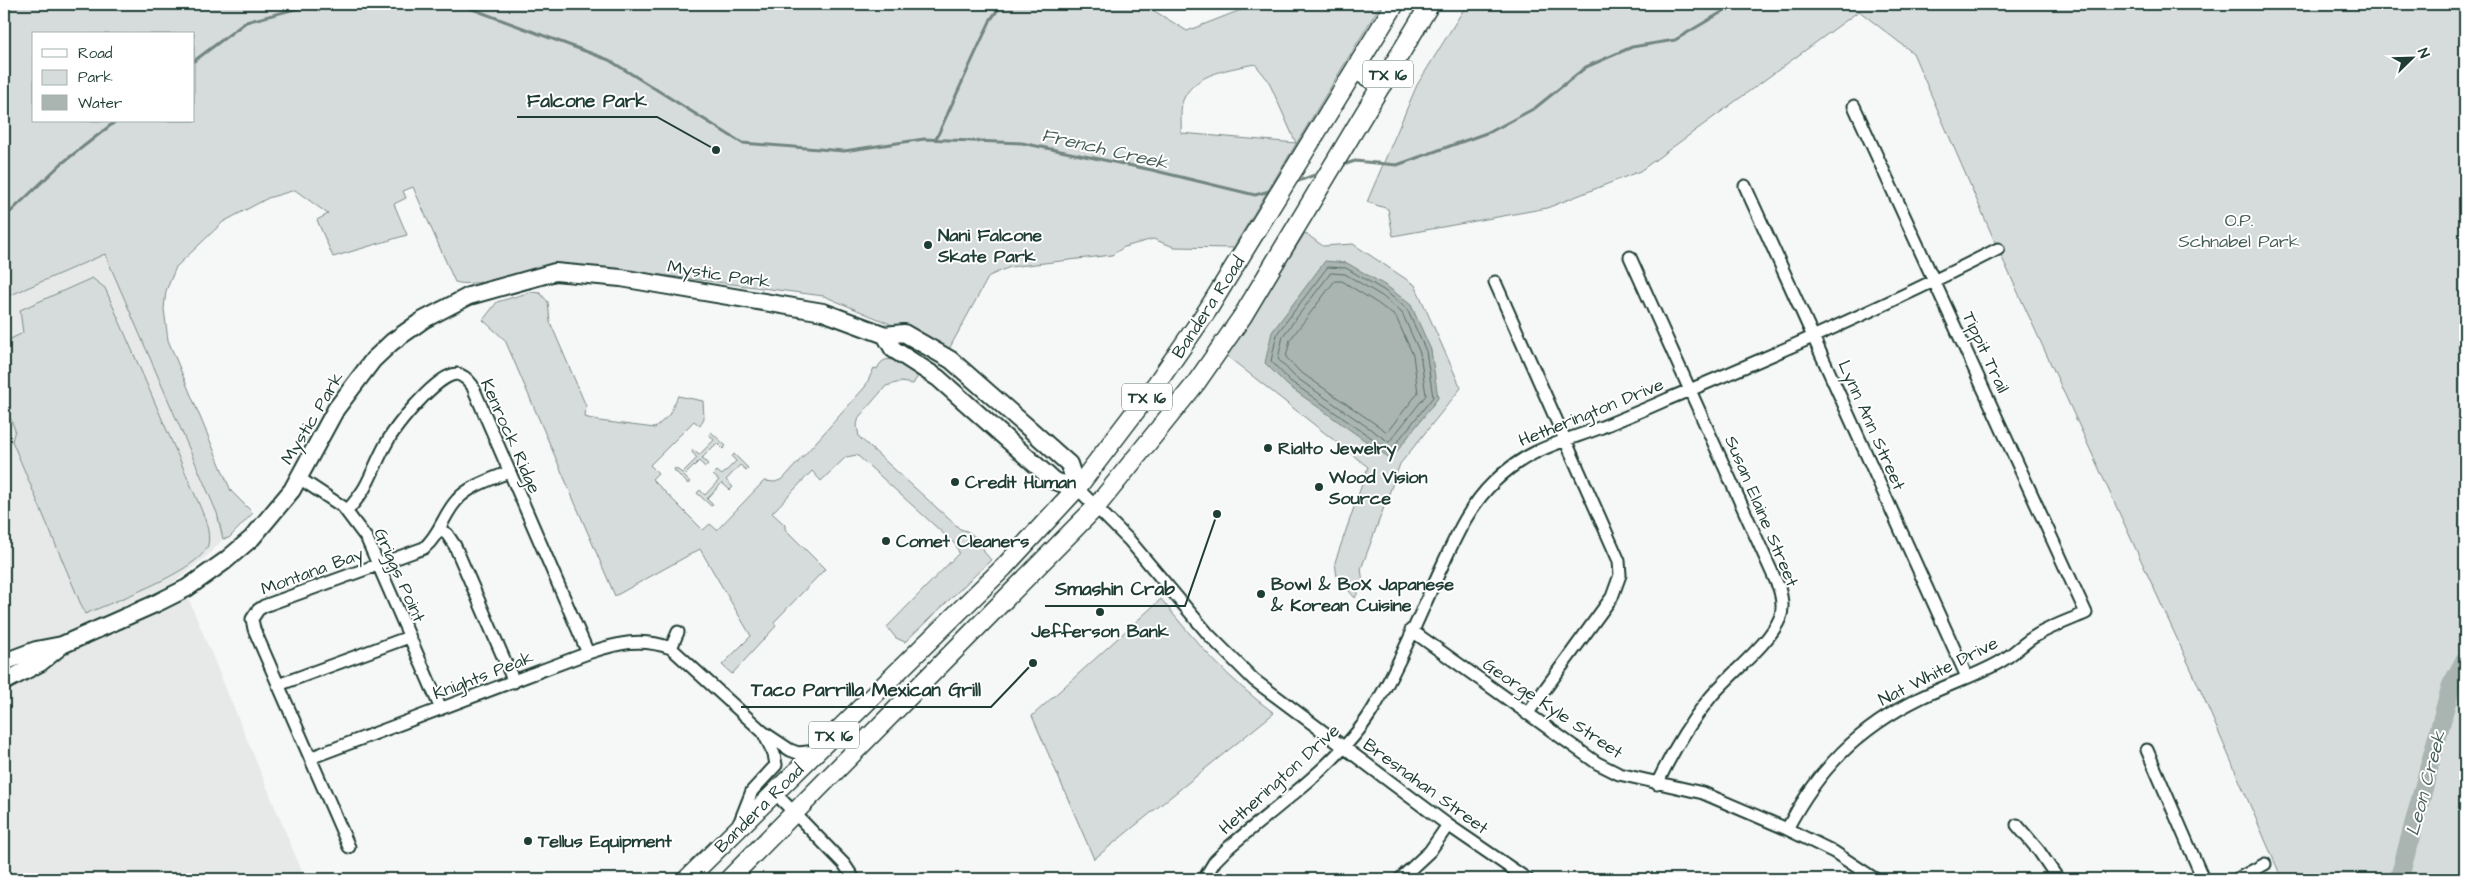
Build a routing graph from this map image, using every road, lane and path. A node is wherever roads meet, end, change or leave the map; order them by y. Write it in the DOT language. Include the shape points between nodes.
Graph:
graph roads {
  1 [pos="1395,4"];
  2 [pos="1430,4"];
  3 [pos="1355,70"];
  4 [pos="1382,85"];
  5 [pos="1854,106"];
  6 [pos="1745,186"];
  7 [pos="1998,249"];
  8 [pos="1630,257"];
  9 [pos="1495,282"];
  10 [pos="1935,282"];
  11 [pos="885,335"];
  12 [pos="1812,335"];
  13 [pos="1690,390"];
  14 [pos="1566,438"];
  15 [pos="509,472"];
  16 [pos="299,478"];
  17 [pos="1077,488"];
  18 [pos="1096,507"];
  19 [pos="347,511"];
  20 [pos="440,530"];
  21 [pos="379,566"];
  22 [pos="2086,613"];
  23 [pos="1412,630"];
  24 [pos="678,632"];
  25 [pos="409,637"];
  26 [pos="62,645"];
  27 [pos="671,648"];
  28 [pos="588,654"];
  29 [pos="4,662"];
  30 [pos="1968,677"];
  31 [pos="4,682"];
  32 [pos="514,682"];
  33 [pos="278,685"];
  34 [pos="441,709"];
  35 [pos="1527,714"];
  36 [pos="763,732"];
  37 [pos="1344,748"];
  38 [pos="2147,750"];
  39 [pos="817,752"];
  40 [pos="310,758"];
  41 [pos="1656,784"];
  42 [pos="775,792"];
  43 [pos="795,814"];
  44 [pos="1448,825"];
  45 [pos="2017,825"];
  46 [pos="1787,829"];
  47 [pos="736,832"];
  48 [pos="348,847"];
  49 [pos="2265,864"];
  50 [pos="687,879"];
  51 [pos="729,879"];
  52 [pos="854,879"];
  53 [pos="1204,879"];
  54 [pos="1400,879"];
  55 [pos="1527,879"];
  56 [pos="1875,879"];
  57 [pos="2058,879"];
  58 [pos="2203,879"];
  59 [pos="2237,879"];
  1 -- 3 [label="main road, Bandera Road / TX 16"];
  2 -- 4 [label="main road, Bandera Road / TX 16"];
  3 -- 4 [label="main road"];
  3 -- 17 [label="main road, Bandera Road / TX 16" via="1270,212 1157,383"];
  4 -- 18 [label="main road, Bandera Road / TX 16" via="1242,317 1196,383"];
  5 -- 10 [label="street, Tippit Trail"];
  6 -- 12 [label="street, Lynn Ann Street"];
  7 -- 10 [label="street, Hetherington Drive"];
  8 -- 13 [label="street, Susan Elaine Street"];
  9 -- 14 [label="street"];
  10 -- 12 [label="street, Hetherington Drive"];
  10 -- 22 [label="street, Tippit Trail"];
  11 -- 16 [label="street, Mystic Park" via="823,312 621,278 555,272 469,296 429,316 392,342 373,360 336,409"];
  11 -- 17 [label="street" via="893,349 938,378 1054,481"];
  11 -- 17 [label="street, Mystic Park" via="904,333 951,360 1069,464"];
  12 -- 13 [label="street, Hetherington Drive"];
  12 -- 30 [label="street, Lynn Ann Street"];
  13 -- 14 [label="street, Hetherington Drive" via="1600,428"];
  13 -- 41 [label="street, Susan Elaine Street" via="1779,588 1782,610 1768,637 1736,669 1693,721"];
  14 -- 23 [label="street, Hetherington Drive" via="1522,458 1505,470 1478,499 1458,533"];
  14 -- 35 [label="street" via="1616,552 1620,575 1612,597"];
  15 -- 19 [label="street, Kenrock Ridge" via="472,385 464,376 454,374 422,398 401,421 363,490"];
  15 -- 20 [label="street, Montana Bay" via="473,488 458,499"];
  15 -- 28 [label="street, Kenrock Ridge"];
  16 -- 19 [label="street, Griggs Point"];
  16 -- 26 [label="street, Mystic Park" via="272,516 226,561 187,588"];
  17 -- 18 [label="street, Bresnahan Street"];
  17 -- 39 [label="main road, Bandera Road / TX 16" via="1020,550"];
  18 -- 37 [label="street, Bresnahan Street" via="1209,636 1254,680"];
  18 -- 43 [label="main road, Bandera Road / TX 16"];
  19 -- 21 [label="street, Griggs Point" via="367,538"];
  20 -- 21 [label="street, Montana Bay" via="424,548"];
  20 -- 32 [label="street" via="455,546"];
  21 -- 25 [label="street, Griggs Point"];
  21 -- 33 [label="street, Montana Bay" via="258,610 252,619 254,630"];
  22 -- 30 [label="street, Nat White Drive" via="2037,635 2000,662"];
  23 -- 35 [label="street, George Kyle Street"];
  23 -- 37 [label="street, Hetherington Drive" via="1379,700"];
  24 -- 27 [label="street"];
  25 -- 33 [label="street"];
  25 -- 34 [label="street, Griggs Point"];
  26 -- 29 [label="street, Mystic Park" via="36,650"];
  26 -- 31 [label="street, Mystic Park" via="40,663"];
  27 -- 28 [label="street, Knights Peak" via="635,641 618,643"];
  27 -- 36 [label="street, Knights Peak"];
  28 -- 32 [label="street, Knights Peak"];
  30 -- 46 [label="street, Nat White Drive" via="1898,709 1854,741 1816,779"];
  32 -- 34 [label="street, Knights Peak"];
  33 -- 40 [label="street, Montana Bay"];
  34 -- 40 [label="street, Knights Peak"];
  35 -- 41 [label="street, George Kyle Street" via="1597,763 1619,774"];
  36 -- 39 [label="street, Knights Peak" via="798,753"];
  36 -- 47 [label="street, Knights Peak" via="776,765 752,791"];
  37 -- 44 [label="street, Bresnahan Street"];
  37 -- 53 [label="street, Hetherington Drive" via="1228,848"];
  38 -- 58 [label="street"];
  39 -- 42 [label="main road, Bandera Road / TX 16"];
  40 -- 48 [label="street, Montana Bay"];
  41 -- 46 [label="street, George Kyle Street" via="1703,793"];
  42 -- 43 [label="street"];
  42 -- 47 [label="main road, Bandera Road / TX 16"];
  43 -- 51 [label="main road, Bandera Road / TX 16"];
  43 -- 52 [label="street" via="844,864"];
  44 -- 54 [label="street" via="1430,851"];
  44 -- 55 [label="street, Bresnahan Street"];
  45 -- 57 [label="street" via="2040,851"];
  46 -- 56 [label="street, George Kyle Street" via="1834,852"];
  47 -- 50 [label="main road, Bandera Road / TX 16"];
  49 -- 59 [label="street"];
}
